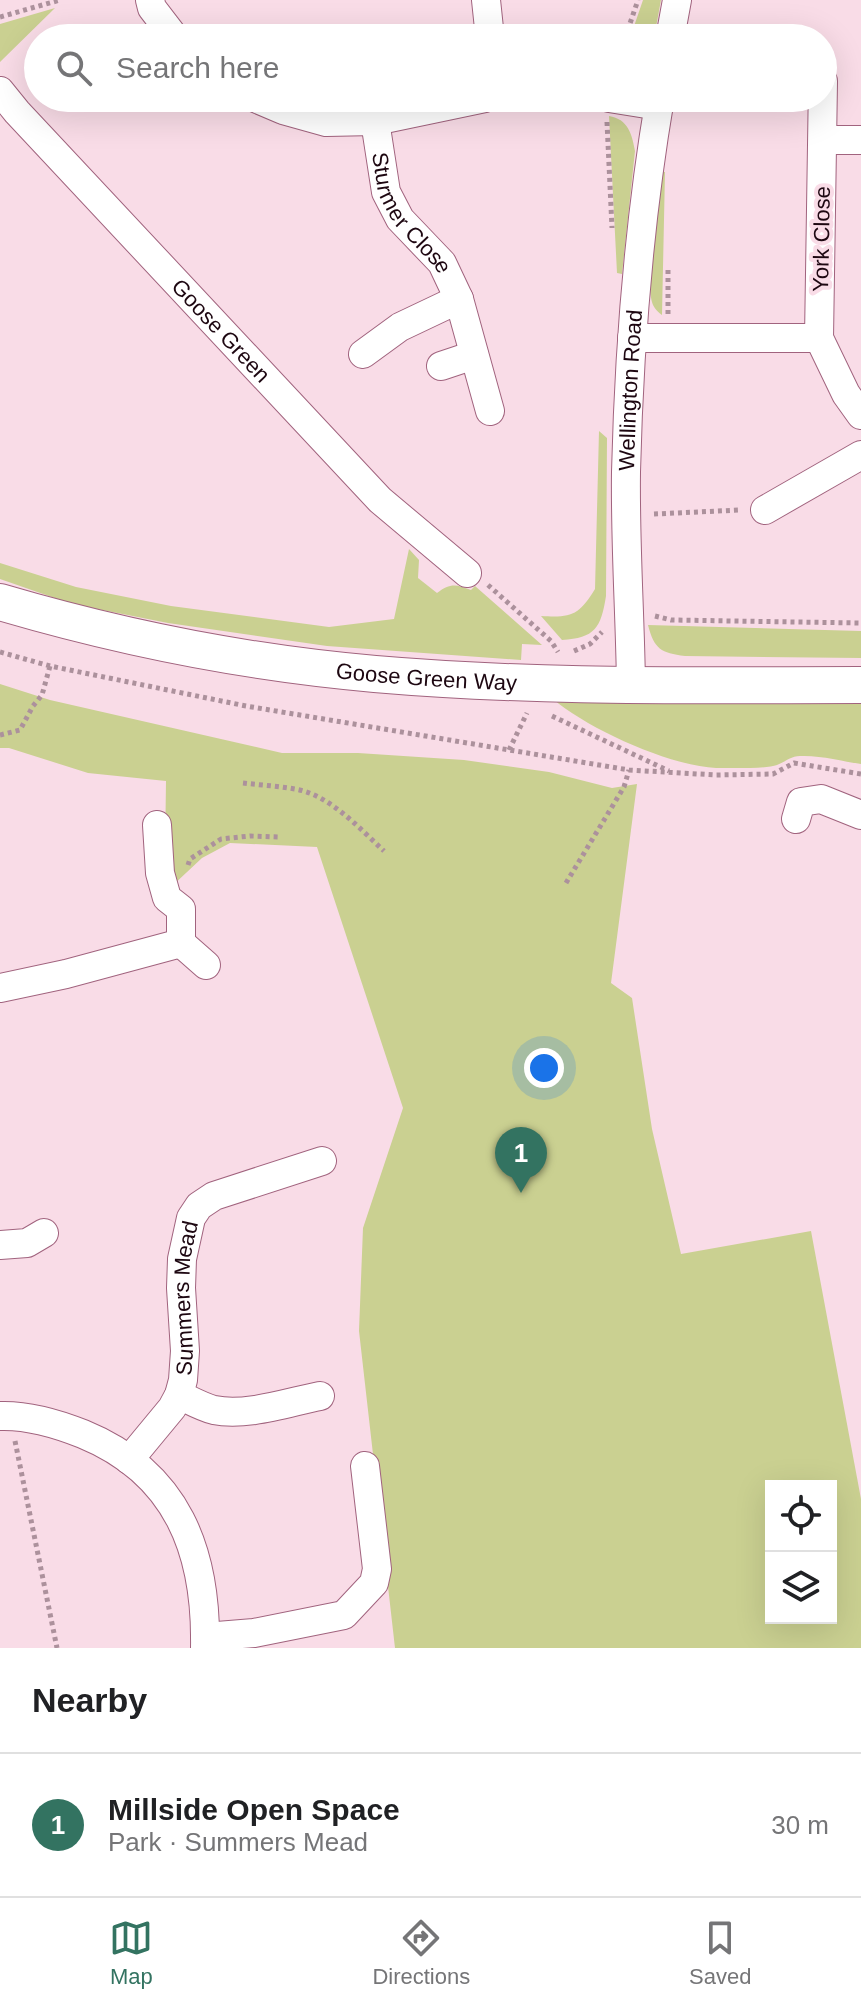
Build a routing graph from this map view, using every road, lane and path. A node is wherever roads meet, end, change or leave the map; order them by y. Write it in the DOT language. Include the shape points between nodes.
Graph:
graph roads {
  1 [pos="60,0"];
  2 [pos="150,0"];
  3 [pos="486,0"];
  4 [pos="638,0"];
  5 [pos="677,0"];
  6 [pos="0,17"];
  7 [pos="164,24"];
  8 [pos="489,24"];
  9 [pos="630,24"];
  10 [pos="673,24"];
  11 [pos="0,91"];
  12 [pos="290,112"];
  13 [pos="418,112"];
  14 [pos="659,112"];
  15 [pos="823,112"];
  16 [pos="375,121"];
  17 [pos="823,140"];
  18 [pos="861,140"];
  19 [pos="459,299"];
  20 [pos="632,338"];
  21 [pos="819,338"];
  22 [pos="363,354"];
  23 [pos="474,355"];
  24 [pos="441,366"];
  25 [pos="490,411"];
  26 [pos="861,415"];
  27 [pos="861,455"];
  28 [pos="765,510"];
  29 [pos="627,515"];
  30 [pos="453,570"];
  31 [pos="0,602"];
  32 [pos="629,608"];
  33 [pos="861,623"];
  34 [pos="574,651"];
  35 [pos="0,652"];
  36 [pos="50,666"];
  37 [pos="631,684"];
  38 [pos="861,685"];
  39 [pos="529,694"];
  40 [pos="0,735"];
  41 [pos="509,750"];
  42 [pos="629,770"];
  43 [pos="673,773"];
  44 [pos="861,774"];
  45 [pos="243,783"];
  46 [pos="861,815"];
  47 [pos="796,819"];
  48 [pos="157,825"];
  49 [pos="279,837"];
  50 [pos="384,851"];
  51 [pos="566,883"];
  52 [pos="181,909"];
  53 [pos="181,943"];
  54 [pos="206,965"];
  55 [pos="0,988"];
  56 [pos="322,1161"];
  57 [pos="179,1395"];
  58 [pos="320,1396"];
  59 [pos="5,1416"];
  60 [pos="129,1460"];
  61 [pos="365,1466"];
  62 [pos="205,1642"];
  63 [pos="57,1648"];
  1 -- 6 [label="path"];
  2 -- 7 [label="street"];
  3 -- 8 [label="street"];
  4 -- 9 [label="path"];
  5 -- 10 [label="street"];
  11 -- 30 [label="street, Goose Green" via="380,500"];
  12 -- 16 [label="street, Sturmer Close" via="326,122"];
  13 -- 16 [label="street, Sturmer Close"];
  14 -- 20 [label="street, Wellington Road"];
  15 -- 17 [label="street, York Close"];
  16 -- 19 [label="street, Sturmer Close" via="386,192 400,219 442,263"];
  17 -- 18 [label="street"];
  17 -- 21 [label="street, York Close"];
  19 -- 22 [label="street, Sturmer Close" via="400,327"];
  19 -- 23 [label="street, Sturmer Close"];
  20 -- 21 [label="street"];
  20 -- 29 [label="street, Wellington Road"];
  21 -- 26 [label="street, York Close"];
  23 -- 24 [label="street"];
  23 -- 25 [label="street, Sturmer Close"];
  27 -- 28 [label="street"];
  28 -- 29 [label="path"];
  29 -- 32 [label="street, Wellington Road"];
  30 -- 39 [label="path" via="483,580 558,652 528,653"];
  31 -- 39 [label="main road, Goose Green Way" via="182,646"];
  32 -- 33 [label="path" via="671,620"];
  32 -- 34 [label="path" via="611,613 602,632"];
  32 -- 37 [label="street, Wellington Road"];
  35 -- 36 [label="path"];
  36 -- 40 [label="path" via="42,695 20,730"];
  36 -- 41 [label="path" via="310,718"];
  37 -- 38 [label="main road, Goose Green Way"];
  37 -- 39 [label="main road, Goose Green Way"];
  39 -- 41 [label="path"];
  39 -- 43 [label="path"];
  41 -- 42 [label="path"];
  42 -- 43 [label="path"];
  42 -- 51 [label="path"];
  43 -- 44 [label="path" via="773,774 794,763"];
  45 -- 50 [label="path" via="298,789 326,802"];
  46 -- 47 [label="street" via="821,799 801,802"];
  48 -- 52 [label="street" via="167,898"];
  49 -- 52 [label="path" via="221,839 190,859 181,884"];
  52 -- 53 [label="street"];
  53 -- 54 [label="street"];
  53 -- 55 [label="street"];
  56 -- 57 [label="street, Summers Mead" via="214,1196 191,1218 182,1259 185,1351"];
  57 -- 58 [label="street" via="227,1412"];
  57 -- 60 [label="street, Summers Mead"];
  59 -- 60 [label="street" via="60,1425"];
  59 -- 63 [label="path"];
  60 -- 62 [label="street" via="156,1484 187,1530 200,1574"];
  61 -- 62 [label="street" via="377,1569 374,1583 344,1615"];
}
